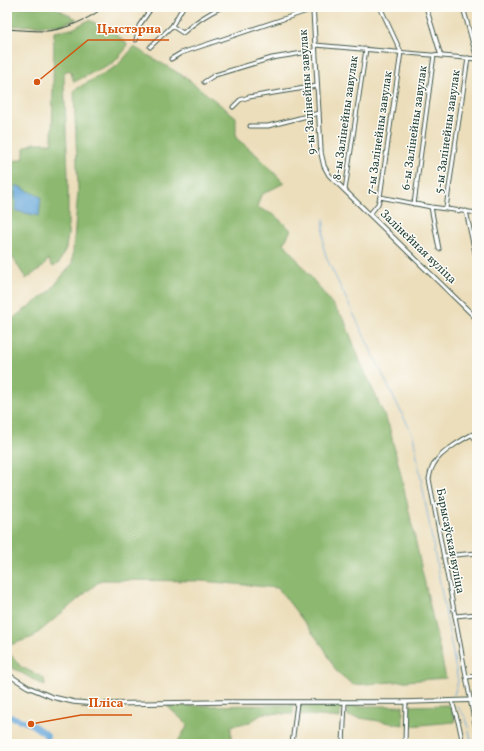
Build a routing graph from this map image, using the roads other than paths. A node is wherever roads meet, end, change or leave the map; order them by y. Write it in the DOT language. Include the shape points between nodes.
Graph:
graph roads {
  1 [pos="152,7"];
  2 [pos="183,7"];
  3 [pos="222,7"];
  4 [pos="380,7"];
  5 [pos="426,7"];
  6 [pos="463,7"];
  7 [pos="313,8"];
  8 [pos="172,26"];
  9 [pos="136,40"];
  10 [pos="315,45"];
  11 [pos="150,47"];
  12 [pos="366,49"];
  13 [pos="315,51"];
  14 [pos="400,52"];
  15 [pos="434,56"];
  16 [pos="441,56"];
  17 [pos="468,58"];
  18 [pos="171,59"];
  19 [pos="477,59"];
  20 [pos="204,82"];
  21 [pos="317,86"];
  22 [pos="233,107"];
  23 [pos="319,113"];
  24 [pos="250,126"];
  25 [pos="345,190"];
  26 [pos="380,197"];
  27 [pos="414,204"];
  28 [pos="431,207"];
  29 [pos="446,208"];
  30 [pos="466,211"];
  31 [pos="477,213"];
  32 [pos="370,214"];
  33 [pos="439,249"];
  34 [pos="477,262"];
  35 [pos="477,319"];
  36 [pos="477,432"];
  37 [pos="472,434"];
  38 [pos="477,441"];
  39 [pos="477,552"];
  40 [pos="444,556"];
  41 [pos="477,614"];
  42 [pos="455,616"];
  43 [pos="7,674"];
  44 [pos="466,676"];
  45 [pos="477,676"];
  46 [pos="477,700"];
  47 [pos="452,701"];
  48 [pos="471,701"];
  49 [pos="406,702"];
  50 [pos="296,703"];
  51 [pos="345,703"];
  52 [pos="475,720"];
  53 [pos="477,733"];
  54 [pos="292,744"];
  55 [pos="343,744"];
  56 [pos="405,744"];
  57 [pos="463,744"];
  1 -- 9 [label="street" via="139,26"];
  2 -- 8 [label="street"];
  3 -- 8 [label="street" via="194,22 183,33"];
  4 -- 14 [label="street"];
  5 -- 16 [label="street"];
  6 -- 19 [label="street"];
  7 -- 10 [label="street, 9-ы Залінейны завулак"];
  7 -- 18 [label="street" via="181,53"];
  8 -- 11 [label="street"];
  10 -- 12 [label="street"];
  10 -- 13 [label="street, 9-ы Залінейны завулак"];
  12 -- 14 [label="street"];
  12 -- 25 [label="street, 8-ы Залінейны завулак"];
  13 -- 20 [label="street" via="272,58 215,75"];
  13 -- 21 [label="street, 9-ы Залінейны завулак"];
  14 -- 15 [label="street"];
  14 -- 26 [label="street, 7-ы Залінейны завулак"];
  15 -- 16 [label="street"];
  15 -- 27 [label="street, 6-ы Залінейны завулак"];
  16 -- 17 [label="street"];
  17 -- 19 [label="street"];
  17 -- 29 [label="street, 5-ы Залінейны завулак"];
  21 -- 22 [label="street" via="249,97 240,100"];
  21 -- 23 [label="street, 9-ы Залінейны завулак"];
  23 -- 24 [label="street" via="268,126"];
  23 -- 25 [label="street, 9-ы Залінейны завулак" via="324,166 329,175"];
  25 -- 32 [label="street, Залінейная вуліца"];
  26 -- 27 [label="street"];
  26 -- 32 [label="street, 7-ы Залінейны завулак"];
  27 -- 28 [label="street"];
  28 -- 29 [label="street"];
  28 -- 33 [label="street, 5-ы Залінейны завулак"];
  29 -- 30 [label="street"];
  30 -- 31 [label="street"];
  30 -- 34 [label="street"];
  32 -- 35 [label="street, Залінейная вуліца"];
  36 -- 37 [label="street"];
  37 -- 38 [label="street"];
  37 -- 40 [label="street, Барысаўская вуліца" via="449,449 434,463 429,479"];
  39 -- 40 [label="street"];
  40 -- 42 [label="street, Барысаўская вуліца"];
  41 -- 42 [label="street"];
  42 -- 44 [label="street, Барысаўская вуліца"];
  43 -- 50 [label="street" via="28,687 52,697 74,702"];
  44 -- 45 [label="street"];
  44 -- 48 [label="street, Барысаўская вуліца"];
  46 -- 48 [label="street"];
  47 -- 48 [label="street"];
  47 -- 49 [label="street"];
  47 -- 57 [label="street"];
  48 -- 52 [label="street, Барысаўская вуліца"];
  49 -- 51 [label="street"];
  49 -- 56 [label="street"];
  50 -- 51 [label="street"];
  50 -- 54 [label="street"];
  51 -- 55 [label="street"];
  52 -- 53 [label="street, Барысаўская вуліца"];
}
